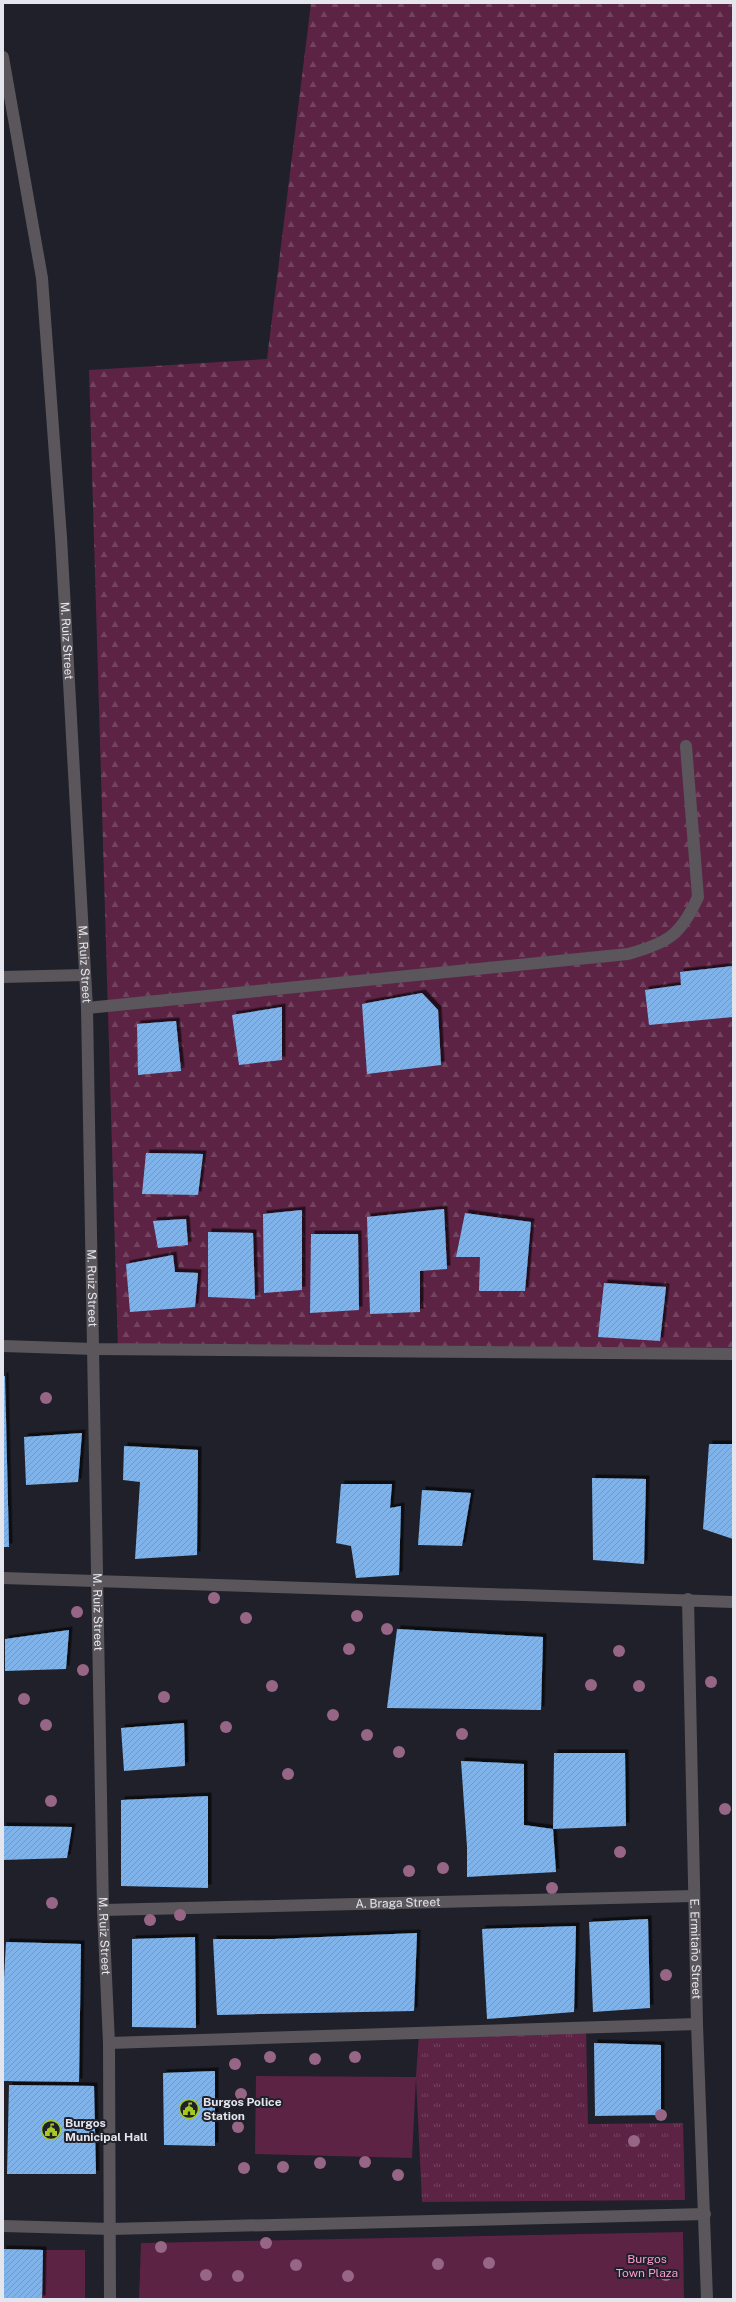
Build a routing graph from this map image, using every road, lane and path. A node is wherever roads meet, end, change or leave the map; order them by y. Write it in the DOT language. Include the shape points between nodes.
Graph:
graph roads {
  1 [pos="3,57"];
  2 [pos="686,746"];
  3 [pos="84,974"];
  4 [pos="3,977"];
  5 [pos="87,1008"];
  6 [pos="3,1346"];
  7 [pos="94,1349"];
  8 [pos="733,1354"];
  9 [pos="3,1578"];
  10 [pos="98,1581"];
  11 [pos="688,1599"];
  12 [pos="733,1602"];
  13 [pos="694,1896"];
  14 [pos="103,1910"];
  15 [pos="697,2024"];
  16 [pos="109,2043"];
  17 [pos="704,2214"];
  18 [pos="3,2226"];
  19 [pos="111,2229"];
  20 [pos="110,2299"];
  21 [pos="707,2299"];
  1 -- 3 [label="street, M. Ruiz Street" via="42,278 61,536"];
  2 -- 5 [label="street" via="698,897 689,918 675,934 654,947 628,954"];
  3 -- 4 [label="street"];
  3 -- 5 [label="street, M. Ruiz Street"];
  5 -- 7 [label="street, M. Ruiz Street"];
  6 -- 7 [label="street"];
  7 -- 8 [label="street"];
  7 -- 10 [label="street, M. Ruiz Street"];
  9 -- 10 [label="street"];
  10 -- 11 [label="street"];
  10 -- 14 [label="street, M. Ruiz Street"];
  11 -- 12 [label="street"];
  11 -- 13 [label="street, E. Ermitaño Street"];
  13 -- 14 [label="street, A. Braga Street"];
  13 -- 15 [label="street, E. Ermitaño Street"];
  14 -- 16 [label="street, M. Ruiz Street"];
  15 -- 16 [label="street"];
  15 -- 17 [label="street, E. Ermitaño Street"];
  16 -- 19 [label="street, M. Ruiz Street"];
  17 -- 19 [label="street"];
  17 -- 21 [label="street, E. Ermitaño Street"];
  18 -- 19 [label="street"];
  19 -- 20 [label="street, M. Ruiz Street"];
}
